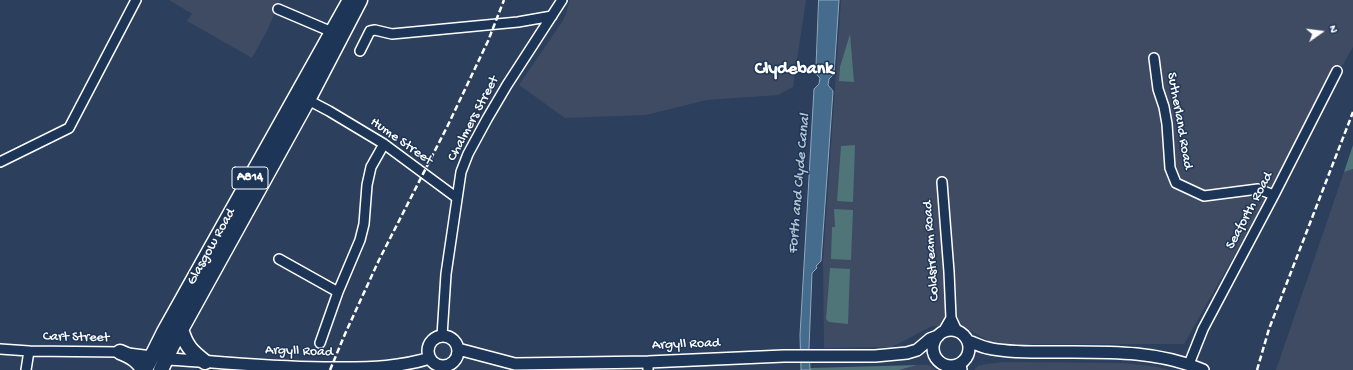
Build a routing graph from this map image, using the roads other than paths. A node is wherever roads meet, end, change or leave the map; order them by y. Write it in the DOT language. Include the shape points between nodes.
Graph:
graph roads {
  1 [pos="136,0"];
  2 [pos="350,0"];
  3 [pos="360,0"];
  4 [pos="562,0"];
  5 [pos="278,9"];
  6 [pos="552,16"];
  7 [pos="332,32"];
  8 [pos="360,51"];
  9 [pos="1154,58"];
  10 [pos="1338,71"];
  11 [pos="303,97"];
  12 [pos="384,144"];
  13 [pos="0,162"];
  14 [pos="942,182"];
  15 [pos="1274,195"];
  16 [pos="456,198"];
  17 [pos="279,260"];
  18 [pos="338,292"];
  19 [pos="950,318"];
  20 [pos="181,329"];
  21 [pos="957,331"];
  22 [pos="941,334"];
  23 [pos="442,336"];
  24 [pos="968,341"];
  25 [pos="320,343"];
  26 [pos="988,348"];
  27 [pos="0,349"];
  28 [pos="458,349"];
  29 [pos="917,350"];
  30 [pos="28,351"];
  31 [pos="120,352"];
  32 [pos="934,355"];
  33 [pos="152,356"];
  34 [pos="430,358"];
  35 [pos="206,362"];
  36 [pos="164,364"];
  37 [pos="963,364"];
  38 [pos="1190,364"];
  39 [pos="648,366"];
  40 [pos="948,368"];
  41 [pos="26,370"];
  42 [pos="144,370"];
  43 [pos="1203,370"];
  1 -- 13 [label="street" via="69,128"];
  2 -- 7 [label="main road, Glasgow Road / A814"];
  3 -- 11 [label="main road, Glasgow Road / A814"];
  4 -- 6 [label="street, Chalmers Street"];
  5 -- 7 [label="street"];
  6 -- 8 [label="street" via="392,34 375,30 370,31"];
  6 -- 16 [label="street, Chalmers Street" via="507,85 468,154 461,172"];
  7 -- 11 [label="main road, Glasgow Road / A814"];
  9 -- 15 [label="street, Sutherland Road" via="1158,89 1167,124 1170,168 1176,183 1204,196 1258,189"];
  10 -- 15 [label="street, Seaforth Road"];
  11 -- 12 [label="street, Hume Street"];
  11 -- 20 [label="main road, Glasgow Road / A814"];
  11 -- 33 [label="main road, Glasgow Road / A814"];
  12 -- 16 [label="street, Hume Street"];
  12 -- 18 [label="street" via="371,167 360,240"];
  14 -- 19 [label="street, Coldstream Road"];
  15 -- 38 [label="street, Seaforth Road" via="1203,329"];
  16 -- 23 [label="street, Chalmers Street" via="446,274"];
  17 -- 18 [label="street"];
  18 -- 25 [label="street"];
  19 -- 21 [label="street, Coldstream Road"];
  19 -- 22 [label="street, Coldstream Road"];
  20 -- 35 [label="main road" via="187,346"];
  20 -- 36 [label="main road, Glasgow Road / A814"];
  21 -- 22 [label="street"];
  21 -- 24 [label="street"];
  22 -- 29 [label="street, Argyll Road" via="930,338"];
  22 -- 32 [label="street" via="934,342"];
  23 -- 28 [label="street" via="452,339"];
  23 -- 34 [label="street" via="431,341 428,347"];
  24 -- 26 [label="street"];
  24 -- 37 [label="street" via="970,350"];
  26 -- 37 [label="street"];
  26 -- 38 [label="street" via="1033,352 1124,352"];
  27 -- 30 [label="street, Cart Street"];
  28 -- 34 [label="street" via="454,360 445,366"];
  28 -- 39 [label="street, Argyll Road" via="515,364"];
  29 -- 32 [label="street, Argyll Road"];
  29 -- 39 [label="street, Argyll Road" via="875,356 784,356"];
  30 -- 31 [label="street, Cart Street"];
  30 -- 41 [label="street"];
  31 -- 33 [label="street, Cart Street"];
  31 -- 42 [label="main road" via="132,357"];
  32 -- 40 [label="street"];
  33 -- 36 [label="main road"];
  33 -- 42 [label="main road, Glasgow Road / A814"];
  34 -- 35 [label="street, Argyll Road" via="388,367 350,368 300,368"];
  35 -- 36 [label="street, Argyll Road"];
  37 -- 40 [label="street"];
  38 -- 43 [label="street"];
}
